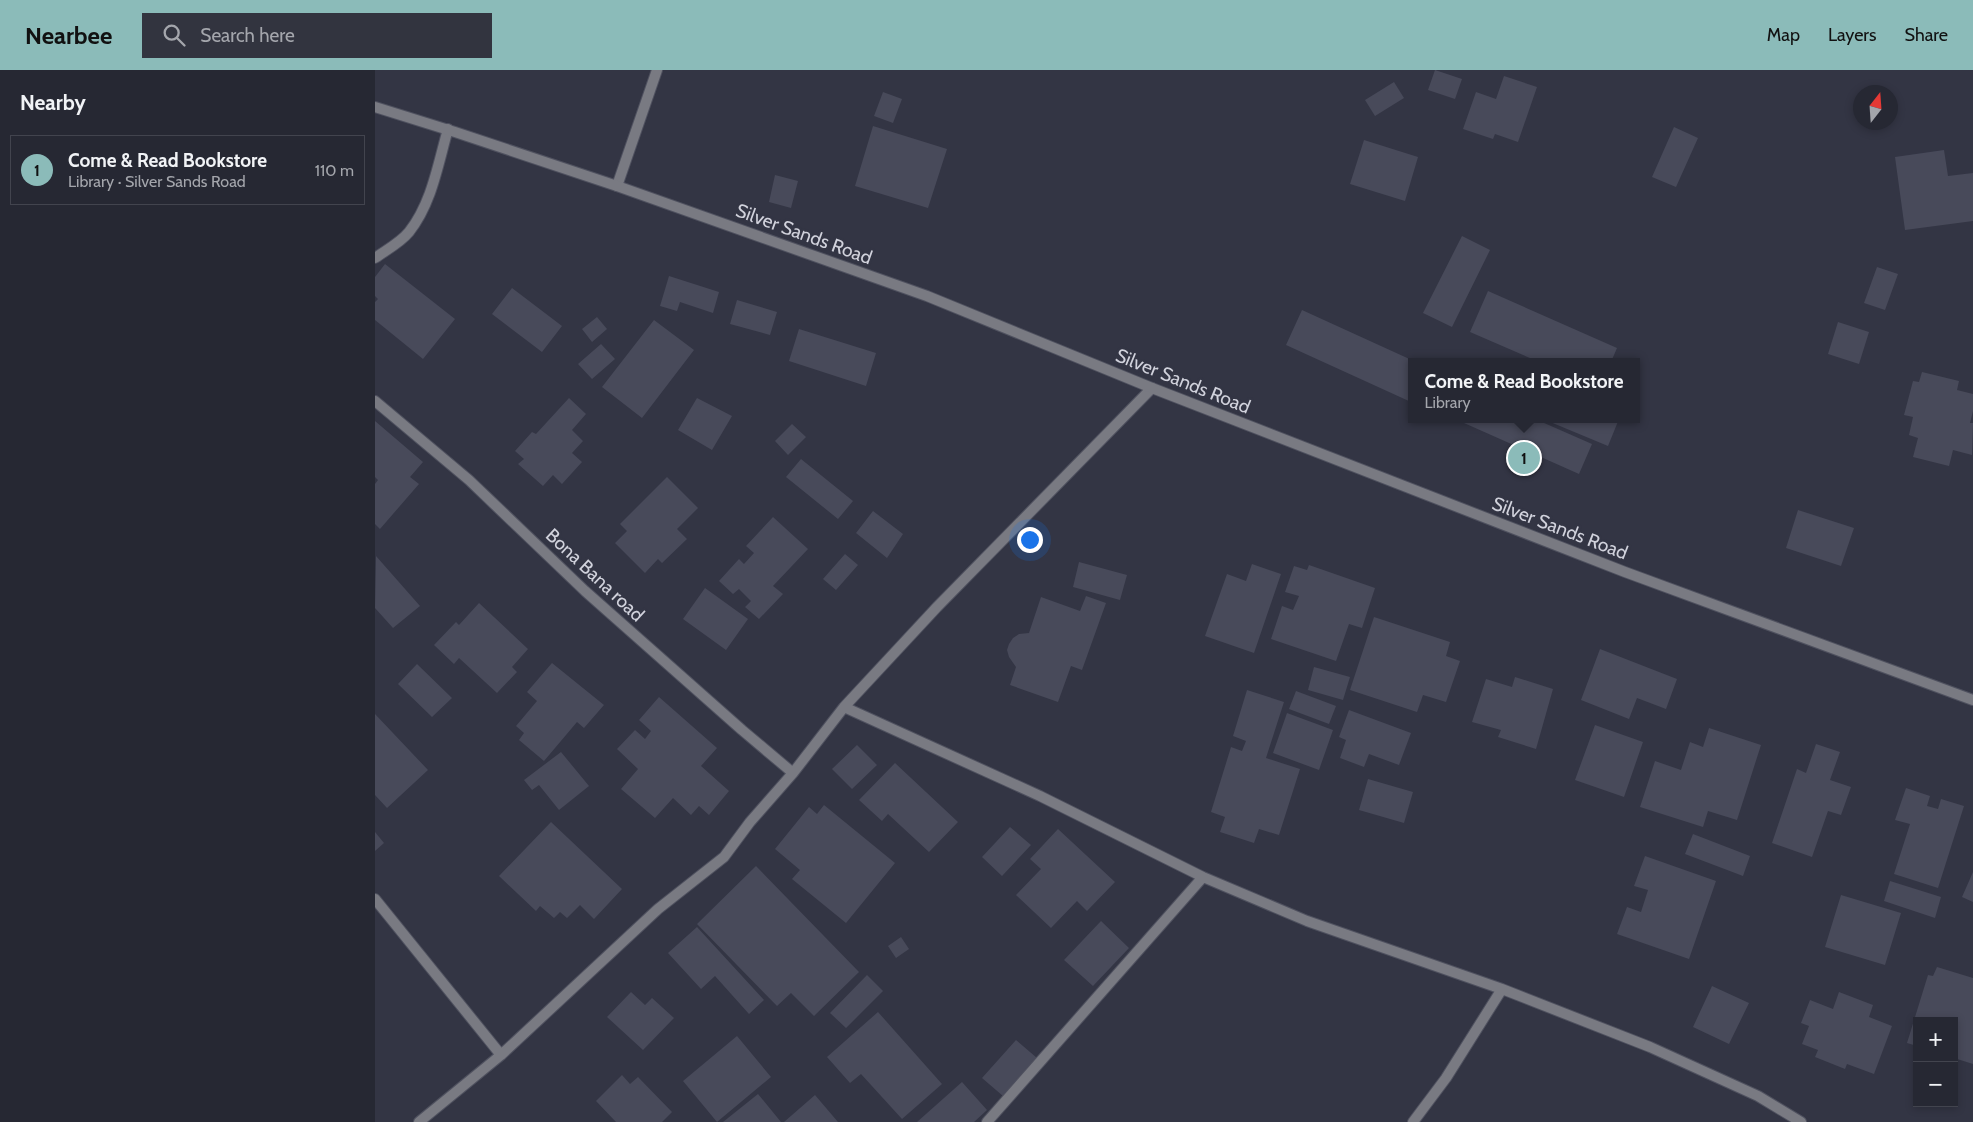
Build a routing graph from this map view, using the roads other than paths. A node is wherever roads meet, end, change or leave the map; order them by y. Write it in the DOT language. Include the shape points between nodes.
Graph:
graph roads {
  1 [pos="657,70"];
  2 [pos="375,107"];
  3 [pos="448,130"];
  4 [pos="617,186"];
  5 [pos="375,258"];
  6 [pos="1152,388"];
  7 [pos="375,401"];
  8 [pos="1973,700"];
  9 [pos="844,707"];
  10 [pos="793,773"];
  11 [pos="1203,877"];
  12 [pos="375,899"];
  13 [pos="1501,989"];
  14 [pos="501,1055"];
  15 [pos="419,1122"];
  16 [pos="987,1122"];
  17 [pos="1413,1122"];
  18 [pos="1801,1122"];
  1 -- 4 [label="street"];
  2 -- 3 [label="street, Silver Sands Road"];
  3 -- 4 [label="street, Silver Sands Road"];
  3 -- 5 [label="street" via="433,186 423,209 409,233"];
  4 -- 6 [label="street, Silver Sands Road" via="927,296"];
  6 -- 8 [label="street, Silver Sands Road" via="1625,572"];
  6 -- 9 [label="street" via="937,607"];
  7 -- 10 [label="street, Bona Bana road" via="469,480 585,591"];
  9 -- 10 [label="street"];
  9 -- 11 [label="street" via="1040,796"];
  10 -- 14 [label="street" via="750,822 725,857 658,909"];
  11 -- 13 [label="street" via="1307,920"];
  11 -- 16 [label="street"];
  12 -- 14 [label="street"];
  13 -- 17 [label="street" via="1446,1078"];
  13 -- 18 [label="street" via="1650,1047 1758,1096"];
  14 -- 15 [label="street"];
}
